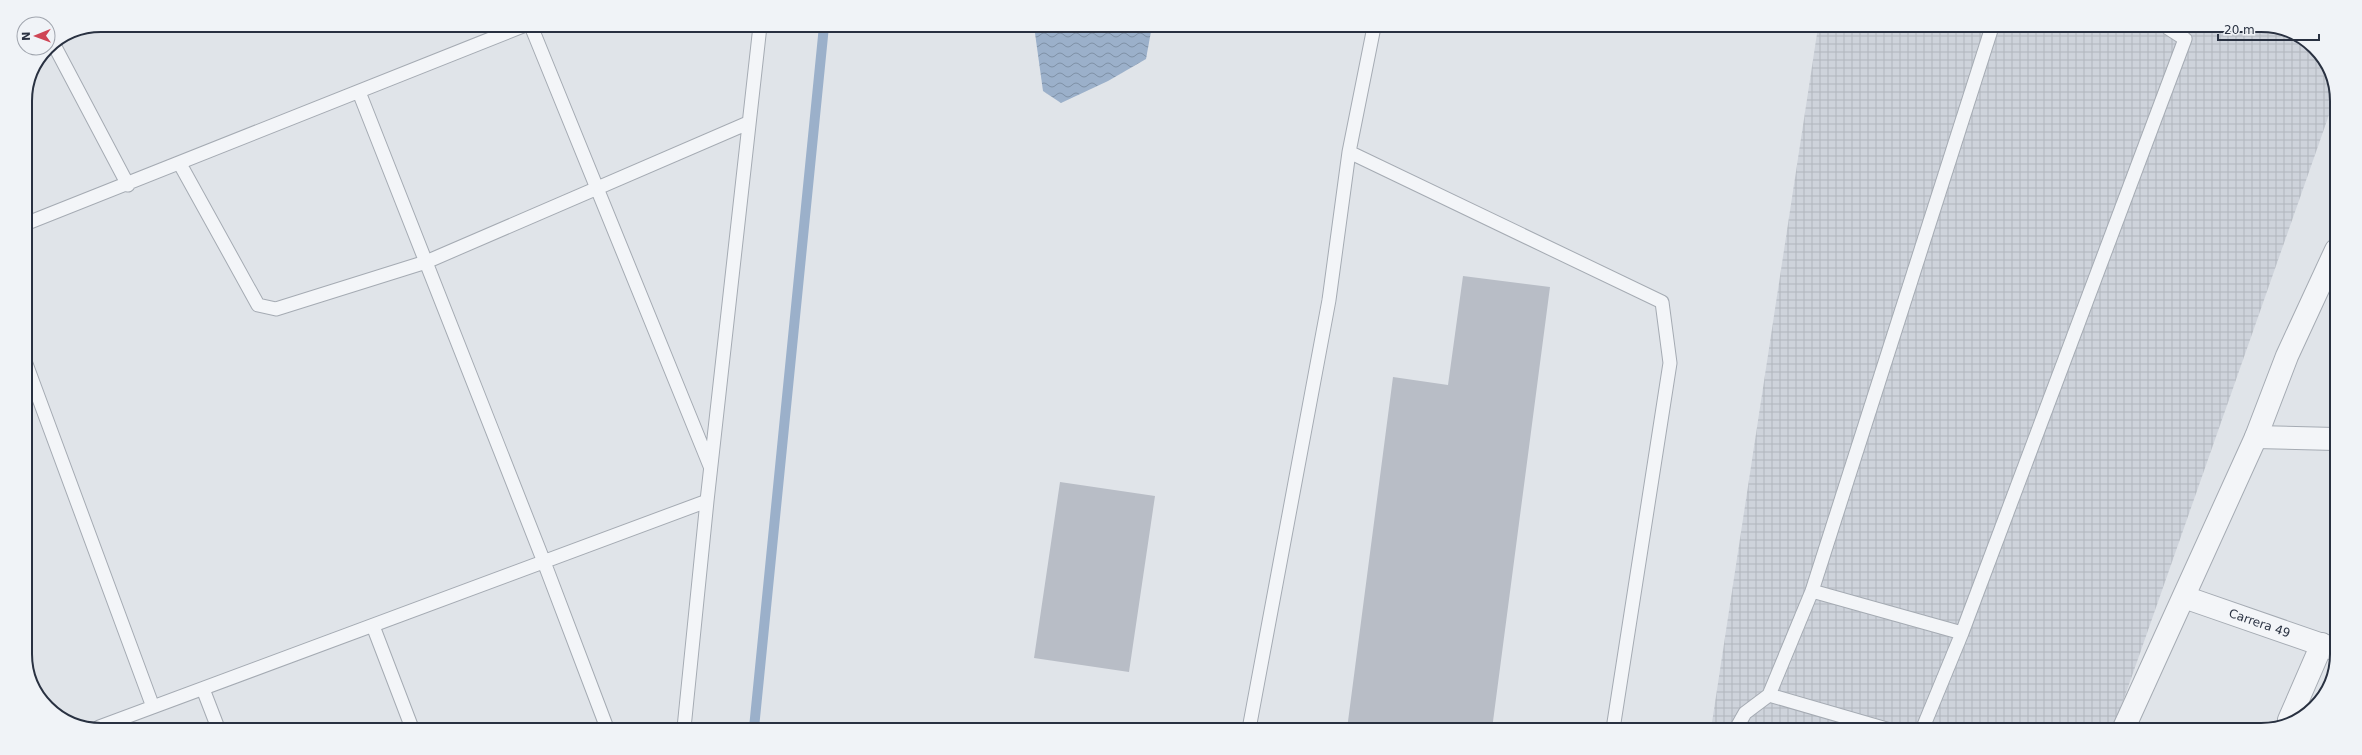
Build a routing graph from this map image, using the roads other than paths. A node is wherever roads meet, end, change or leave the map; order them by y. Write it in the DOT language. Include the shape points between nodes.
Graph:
graph roads {
  1 [pos="508,32"];
  2 [pos="533,32"];
  3 [pos="759,32"];
  4 [pos="1373,32"];
  5 [pos="1990,32"];
  6 [pos="2174,32"];
  7 [pos="56,49"];
  8 [pos="359,92"];
  9 [pos="748,123"];
  10 [pos="1349,152"];
  11 [pos="180,164"];
  12 [pos="128,185"];
  13 [pos="596,188"];
  14 [pos="32,221"];
  15 [pos="426,262"];
  16 [pos="2330,263"];
  17 [pos="32,380"];
  18 [pos="2256,437"];
  19 [pos="2330,439"];
  20 [pos="711,468"];
  21 [pos="707,501"];
  22 [pos="544,562"];
  23 [pos="1812,591"];
  24 [pos="2184,597"];
  25 [pos="373,626"];
  26 [pos="1962,633"];
  27 [pos="2328,646"];
  28 [pos="203,689"];
  29 [pos="1769,695"];
  30 [pos="153,707"];
  31 [pos="2291,716"];
  32 [pos="110,723"];
  33 [pos="216,723"];
  34 [pos="410,723"];
  35 [pos="606,723"];
  36 [pos="685,723"];
  37 [pos="1250,723"];
  38 [pos="1614,723"];
  39 [pos="1739,723"];
  40 [pos="1866,723"];
  41 [pos="1925,723"];
  42 [pos="2127,723"];
  1 -- 8 [label="lane"];
  2 -- 13 [label="lane"];
  3 -- 9 [label="lane"];
  4 -- 10 [label="lane"];
  5 -- 23 [label="lane"];
  6 -- 26 [label="lane" via="2185,39"];
  7 -- 12 [label="lane"];
  8 -- 11 [label="lane"];
  8 -- 15 [label="lane"];
  9 -- 13 [label="lane"];
  9 -- 20 [label="lane"];
  10 -- 37 [label="lane" via="1329,300"];
  10 -- 38 [label="lane" via="1662,302 1670,363"];
  11 -- 12 [label="lane"];
  11 -- 15 [label="lane" via="258,305 276,309"];
  12 -- 14 [label="lane"];
  13 -- 15 [label="lane"];
  13 -- 20 [label="lane"];
  15 -- 22 [label="lane"];
  16 -- 18 [label="street" via="2287,356"];
  17 -- 30 [label="lane"];
  18 -- 19 [label="street"];
  18 -- 24 [label="street"];
  20 -- 21 [label="lane"];
  21 -- 22 [label="lane"];
  21 -- 36 [label="lane"];
  22 -- 25 [label="lane"];
  22 -- 35 [label="lane"];
  23 -- 26 [label="lane"];
  23 -- 29 [label="lane"];
  24 -- 27 [label="street, Carrera 49"];
  24 -- 42 [label="street"];
  25 -- 28 [label="lane"];
  25 -- 34 [label="lane"];
  26 -- 41 [label="lane"];
  27 -- 31 [label="street"];
  28 -- 30 [label="lane"];
  28 -- 33 [label="lane"];
  29 -- 39 [label="lane" via="1745,713"];
  29 -- 40 [label="lane"];
  30 -- 32 [label="lane"];
}
